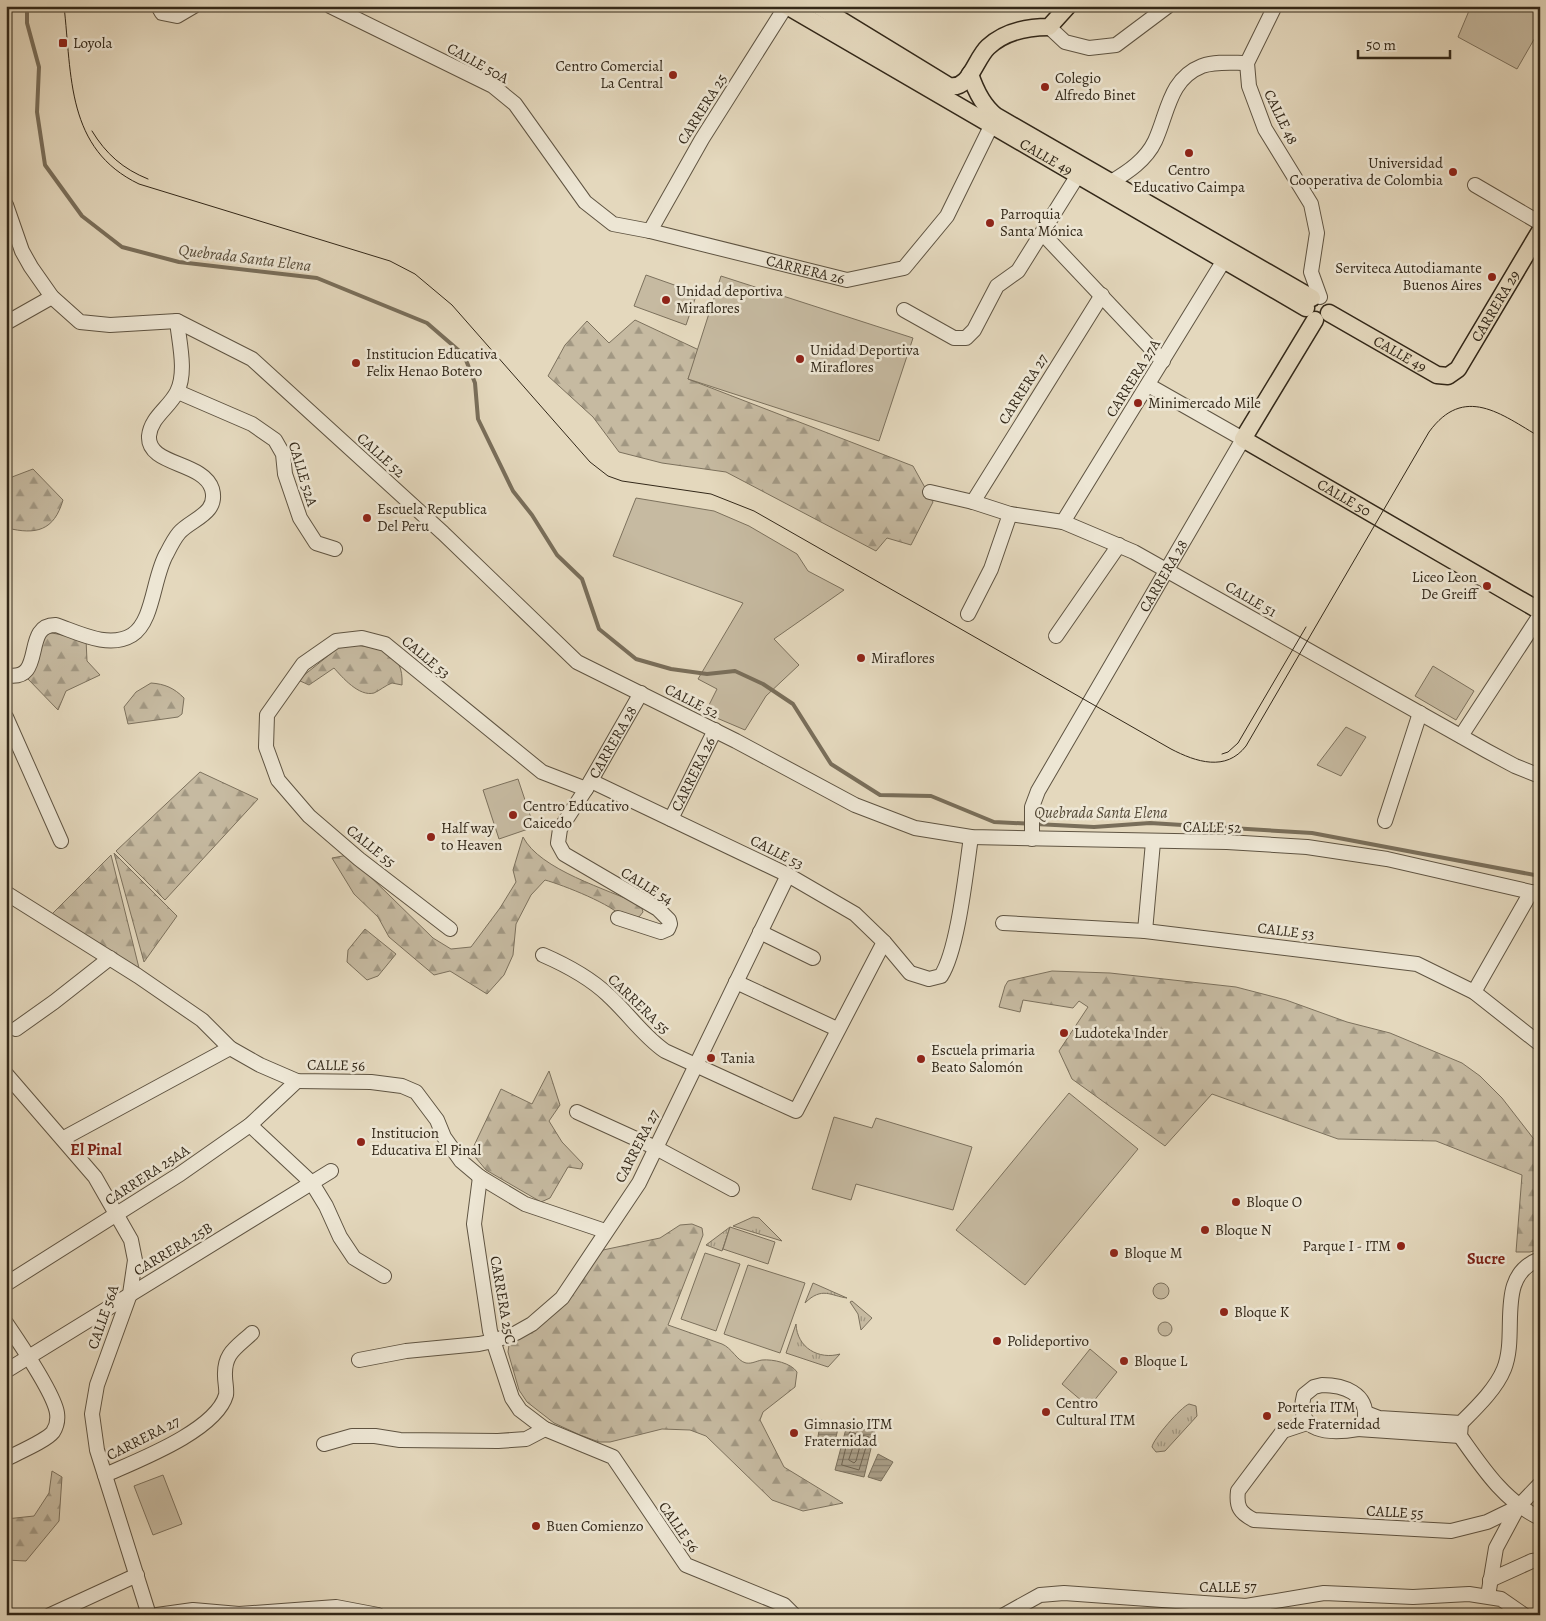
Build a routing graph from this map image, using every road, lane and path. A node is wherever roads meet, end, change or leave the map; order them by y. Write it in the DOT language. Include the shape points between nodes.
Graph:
graph roads {
  1 [pos="158,6"];
  2 [pos="194,6"];
  3 [pos="330,6"];
  4 [pos="787,6"];
  5 [pos="1068,6"];
  6 [pos="1168,6"];
  7 [pos="1275,6"];
  8 [pos="822,8"];
  9 [pos="1049,27"];
  10 [pos="1247,63"];
  11 [pos="970,74"];
  12 [pos="994,121"];
  13 [pos="1080,171"];
  14 [pos="1111,182"];
  15 [pos="1475,185"];
  16 [pos="6,205"];
  17 [pos="1540,223"];
  18 [pos="650,231"];
  19 [pos="1540,231"];
  20 [pos="1043,234"];
  21 [pos="6,249"];
  22 [pos="22,250"];
  23 [pos="1227,256"];
  24 [pos="1102,295"];
  25 [pos="52,298"];
  26 [pos="1316,307"];
  27 [pos="904,310"];
  28 [pos="178,321"];
  29 [pos="6,323"];
  30 [pos="1163,361"];
  31 [pos="1448,376"];
  32 [pos="1148,385"];
  33 [pos="178,392"];
  34 [pos="1243,439"];
  35 [pos="930,492"];
  36 [pos="973,502"];
  37 [pos="1010,514"];
  38 [pos="1063,522"];
  39 [pos="1119,545"];
  40 [pos="335,549"];
  41 [pos="1166,570"];
  42 [pos="1540,611"];
  43 [pos="968,614"];
  44 [pos="1540,615"];
  45 [pos="1056,636"];
  46 [pos="336,642"];
  47 [pos="6,675"];
  48 [pos="641,693"];
  49 [pos="1420,713"];
  50 [pos="6,717"];
  51 [pos="715,730"];
  52 [pos="1461,736"];
  53 [pos="1540,776"];
  54 [pos="588,785"];
  55 [pos="671,819"];
  56 [pos="1385,821"];
  57 [pos="1032,836"];
  58 [pos="971,837"];
  59 [pos="61,842"];
  60 [pos="1153,842"];
  61 [pos="558,843"];
  62 [pos="788,875"];
  63 [pos="1535,893"];
  64 [pos="6,894"];
  65 [pos="618,918"];
  66 [pos="1003,924"];
  67 [pos="450,929"];
  68 [pos="1145,931"];
  69 [pos="760,932"];
  70 [pos="884,942"];
  71 [pos="543,955"];
  72 [pos="110,958"];
  73 [pos="813,958"];
  74 [pos="736,982"];
  75 [pos="1474,992"];
  76 [pos="16,1028"];
  77 [pos="837,1029"];
  78 [pos="1540,1044"];
  79 [pos="230,1048"];
  80 [pos="696,1065"];
  81 [pos="6,1074"];
  82 [pos="297,1081"];
  83 [pos="576,1112"];
  84 [pos="250,1125"];
  85 [pos="64,1138"];
  86 [pos="656,1148"];
  87 [pos="332,1171"];
  88 [pos="480,1177"];
  89 [pos="312,1184"];
  90 [pos="732,1189"];
  91 [pos="117,1214"];
  92 [pos="605,1231"];
  93 [pos="1540,1259"];
  94 [pos="384,1276"];
  95 [pos="6,1284"];
  96 [pos="130,1294"];
  97 [pos="6,1323"];
  98 [pos="252,1333"];
  99 [pos="493,1341"];
  100 [pos="29,1357"];
  101 [pos="359,1360"];
  102 [pos="6,1371"];
  103 [pos="1366,1413"];
  104 [pos="1307,1423"];
  105 [pos="545,1429"];
  106 [pos="1358,1429"];
  107 [pos="1460,1429"];
  108 [pos="324,1444"];
  109 [pos="613,1457"];
  110 [pos="6,1459"];
  111 [pos="105,1475"];
  112 [pos="1540,1484"];
  113 [pos="1518,1507"];
  114 [pos="1540,1518"];
  115 [pos="1540,1560"];
  116 [pos="137,1575"];
  117 [pos="1490,1580"];
  118 [pos="1488,1596"];
  119 [pos="50,1615"];
  120 [pos="149,1615"];
  121 [pos="157,1615"];
  122 [pos="378,1615"];
  123 [pos="794,1615"];
  124 [pos="1004,1615"];
  125 [pos="1524,1615"];
  1 -- 2 [label="street" via="162,13 177,16"];
  3 -- 18 [label="street, CALLE 50A" via="493,86 516,104 585,202 613,224"];
  4 -- 8 [label="main road"];
  4 -- 12 [label="main road, CALLE 49"];
  4 -- 18 [label="street, CARRERA 25" via="702,139"];
  5 -- 9 [label="main road"];
  6 -- 9 [label="street" via="1116,45 1089,48 1065,42"];
  7 -- 10 [label="street"];
  8 -- 11 [label="main road" via="949,86 955,87 966,81"];
  9 -- 11 [label="main road" via="1030,27 1008,34 980,56"];
  10 -- 14 [label="street" via="1218,63 1189,73 1169,100 1148,153"];
  10 -- 26 [label="street, CALLE 48" via="1249,86 1266,129 1312,204 1316,233 1311,272"];
  11 -- 12 [label="main road, CALLE 49"];
  12 -- 13 [label="main road, CALLE 49"];
  12 -- 18 [label="street, CARRERA 26" via="947,216 904,268 847,280"];
  13 -- 14 [label="main road, CALLE 49"];
  13 -- 20 [label="street"];
  13 -- 23 [label="main road, CALLE 49"];
  14 -- 23 [label="main road, CALLE 49"];
  15 -- 17 [label="street"];
  16 -- 22 [label="street"];
  19 -- 31 [label="main road, CARRERA 29" via="1458,369"];
  20 -- 24 [label="street"];
  20 -- 27 [label="street" via="1018,271 998,286 974,330 966,338 954,338"];
  21 -- 22 [label="street"];
  22 -- 25 [label="street"];
  23 -- 26 [label="main road, CALLE 49"];
  23 -- 30 [label="street, CARRERA 27A"];
  24 -- 30 [label="street"];
  24 -- 36 [label="street, CARRERA 27"];
  25 -- 28 [label="street" via="80,322 89,324"];
  25 -- 29 [label="street"];
  26 -- 31 [label="main road, CALLE 49" via="1437,375"];
  26 -- 34 [label="main road, CARRERA 28"];
  28 -- 33 [label="street" via="181,360"];
  28 -- 48 [label="street, CALLE 52" via="252,359 443,533 577,662"];
  30 -- 32 [label="street, CARRERA 27A"];
  32 -- 34 [label="street, CALLE 50"];
  32 -- 38 [label="street, CARRERA 27A"];
  33 -- 40 [label="street, CALLE 52A" via="252,424 275,440 300,518 316,543"];
  33 -- 47 [label="street" via="153,424 149,438 157,454 206,478 212,489 213,501 209,510 179,533 165,556 145,622 132,635 112,641 47,625 40,630 30,666 17,676"];
  34 -- 41 [label="street, CARRERA 28"];
  34 -- 42 [label="main road, CALLE 50"];
  35 -- 36 [label="street, CALLE 51"];
  36 -- 37 [label="street, CALLE 51"];
  37 -- 38 [label="street, CALLE 51"];
  37 -- 43 [label="street" via="991,569"];
  38 -- 39 [label="street, CALLE 51"];
  39 -- 41 [label="street, CALLE 51"];
  39 -- 45 [label="street"];
  41 -- 49 [label="street, CALLE 51"];
  41 -- 57 [label="street, CARRERA 28" via="1038,791 1032,807"];
  44 -- 52 [label="street"];
  46 -- 54 [label="street, CALLE 53" via="362,638 385,644 542,772"];
  46 -- 67 [label="street, CALLE 55" via="302,664 267,715 266,747 278,780 309,816"];
  48 -- 51 [label="street, CALLE 52"];
  48 -- 54 [label="street, CARRERA 28"];
  49 -- 52 [label="street, CALLE 51"];
  49 -- 56 [label="street"];
  50 -- 59 [label="street"];
  51 -- 55 [label="street, CARRERA 26"];
  51 -- 58 [label="street, CALLE 52" via="855,806 915,828"];
  52 -- 53 [label="street, CALLE 51" via="1514,766"];
  54 -- 55 [label="street, CALLE 53"];
  54 -- 61 [label="street, CARRERA 28" via="560,829"];
  55 -- 62 [label="street, CALLE 53"];
  57 -- 58 [label="street, CALLE 52"];
  57 -- 60 [label="street, CALLE 52"];
  58 -- 70 [label="street, CALLE 53" via="956,930 941,976 929,979 910,973"];
  60 -- 63 [label="street, CALLE 52" via="1307,847 1387,859"];
  60 -- 68 [label="street"];
  61 -- 65 [label="street, CALLE 54" via="564,854 658,909 670,924 668,929 660,932"];
  62 -- 69 [label="street, CARRERA 27"];
  62 -- 70 [label="street, CALLE 53" via="855,914"];
  63 -- 75 [label="street"];
  64 -- 72 [label="street, CALLE 56"];
  66 -- 68 [label="street, CALLE 53"];
  68 -- 75 [label="street, CALLE 53" via="1402,961 1417,964"];
  69 -- 73 [label="street"];
  69 -- 74 [label="street, CARRERA 27"];
  70 -- 77 [label="street"];
  71 -- 80 [label="street, CARRERA 55" via="591,980 650,1041"];
  72 -- 76 [label="street"];
  72 -- 79 [label="street, CALLE 56" via="202,1020"];
  74 -- 77 [label="street"];
  74 -- 80 [label="street, CARRERA 27"];
  75 -- 78 [label="street, CALLE 53"];
  77 -- 80 [label="street, CARRERA 55" via="796,1111"];
  79 -- 82 [label="street, CALLE 56"];
  79 -- 85 [label="street"];
  80 -- 86 [label="street, CARRERA 27"];
  81 -- 85 [label="street, CALLE 56A"];
  82 -- 84 [label="street, CARRERA 25AA"];
  82 -- 88 [label="street, CALLE 56" via="371,1082 402,1086 416,1092 461,1161"];
  83 -- 86 [label="street"];
  84 -- 89 [label="street"];
  84 -- 91 [label="street, CARRERA 25AA"];
  85 -- 91 [label="street, CALLE 56A" via="95,1177"];
  86 -- 90 [label="street"];
  86 -- 92 [label="street, CARRERA 27" via="639,1183"];
  87 -- 89 [label="street, CARRERA 25B"];
  88 -- 92 [label="street, CALLE 56" via="526,1204"];
  88 -- 99 [label="street, CARRERA 25C" via="474,1224"];
  89 -- 94 [label="street" via="354,1258"];
  89 -- 96 [label="street, CARRERA 25B"];
  91 -- 95 [label="street, CARRERA 25AA"];
  91 -- 96 [label="street, CALLE 56A" via="131,1240 135,1260"];
  92 -- 99 [label="street, CARRERA 27" via="562,1298 532,1324"];
  93 -- 107 [label="street" via="1520,1271 1513,1283 1508,1356 1500,1378"];
  96 -- 100 [label="street, CARRERA 25B"];
  96 -- 111 [label="street, CALLE 56A" via="97,1385 92,1414 97,1450"];
  97 -- 100 [label="street"];
  98 -- 111 [label="street, CARRERA 27" via="229,1354 225,1364 226,1395 216,1411 167,1448"];
  99 -- 101 [label="street, CARRERA 27"];
  99 -- 105 [label="street, CARRERA 25C" via="512,1398 520,1410"];
  100 -- 102 [label="street, CARRERA 25B"];
  100 -- 110 [label="street" via="57,1412 58,1423 52,1433"];
  103 -- 104 [label="street" via="1362,1401 1348,1388 1322,1385 1304,1396 1301,1410"];
  103 -- 106 [label="street"];
  103 -- 107 [label="street" via="1379,1418"];
  104 -- 106 [label="street" via="1327,1429"];
  104 -- 113 [label="street, CALLE 55" via="1283,1430 1238,1491 1236,1503 1242,1514 1254,1520 1451,1531 1487,1522"];
  105 -- 108 [label="street" via="526,1439 498,1441 352,1436"];
  105 -- 109 [label="street, CARRERA 25C"];
  106 -- 107 [label="street"];
  107 -- 113 [label="street" via="1498,1486"];
  109 -- 123 [label="street, CALLE 56" via="686,1565 784,1605"];
  111 -- 116 [label="street, CALLE 56A"];
  112 -- 113 [label="street"];
  113 -- 114 [label="street"];
  113 -- 117 [label="street" via="1496,1548"];
  115 -- 117 [label="street"];
  116 -- 119 [label="street"];
  116 -- 120 [label="street, CALLE 56A"];
  117 -- 118 [label="street"];
  118 -- 124 [label="street, CALLE 57" via="1324,1593 1246,1606 1064,1593 1040,1595"];
  118 -- 125 [label="street" via="1501,1599"];
  121 -- 122 [label="street" via="193,1610 249,1614 336,1607"];
}
